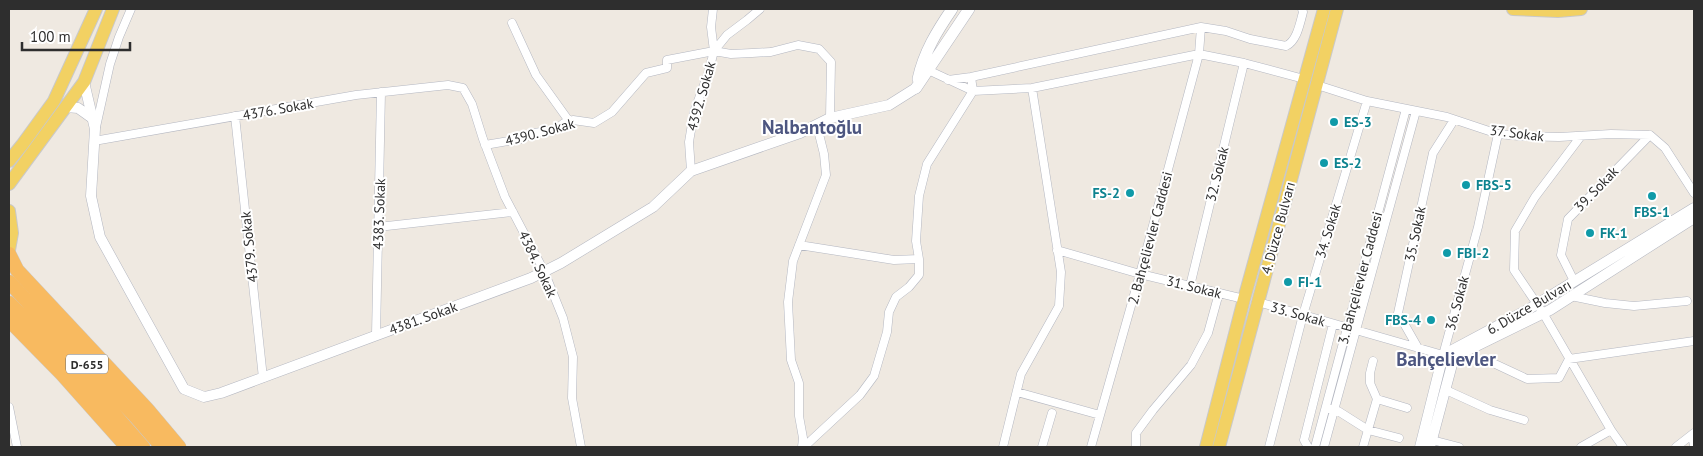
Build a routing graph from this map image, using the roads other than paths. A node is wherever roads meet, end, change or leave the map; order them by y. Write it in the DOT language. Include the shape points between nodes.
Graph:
graph roads {
  1 [pos="96,9"];
  2 [pos="113,9"];
  3 [pos="131,9"];
  4 [pos="713,9"];
  5 [pos="760,9"];
  6 [pos="952,9"];
  7 [pos="969,9"];
  8 [pos="1302,9"];
  9 [pos="1324,9"];
  10 [pos="1337,9"];
  11 [pos="1513,9"];
  12 [pos="1582,9"];
  13 [pos="512,23"];
  14 [pos="1201,27"];
  15 [pos="714,51"];
  16 [pos="1199,54"];
  17 [pos="1244,63"];
  18 [pos="925,66"];
  19 [pos="971,77"];
  20 [pos="1304,79"];
  21 [pos="948,80"];
  22 [pos="84,82"];
  23 [pos="1317,85"];
  24 [pos="463,88"];
  25 [pos="916,88"];
  26 [pos="1032,88"];
  27 [pos="973,91"];
  28 [pos="381,92"];
  29 [pos="1367,102"];
  30 [pos="66,107"];
  31 [pos="1406,109"];
  32 [pos="1416,111"];
  33 [pos="235,116"];
  34 [pos="92,118"];
  35 [pos="830,118"];
  36 [pos="1454,120"];
  37 [pos="569,122"];
  38 [pos="817,126"];
  39 [pos="95,129"];
  40 [pos="1498,134"];
  41 [pos="1650,135"];
  42 [pos="1581,136"];
  43 [pos="94,141"];
  44 [pos="485,145"];
  45 [pos="9,161"];
  46 [pos="691,171"];
  47 [pos="9,184"];
  48 [pos="1694,193"];
  49 [pos="1694,208"];
  50 [pos="9,211"];
  51 [pos="513,212"];
  52 [pos="1694,218"];
  53 [pos="378,227"];
  54 [pos="799,245"];
  55 [pos="9,250"];
  56 [pos="1057,250"];
  57 [pos="9,254"];
  58 [pos="920,259"];
  59 [pos="544,271"];
  60 [pos="1140,274"];
  61 [pos="1574,281"];
  62 [pos="9,282"];
  63 [pos="1190,286"];
  64 [pos="1219,293"];
  65 [pos="1571,296"];
  66 [pos="1244,299"];
  67 [pos="1687,301"];
  68 [pos="1258,302"];
  69 [pos="9,303"];
  70 [pos="1536,304"];
  71 [pos="1543,313"];
  72 [pos="1303,315"];
  73 [pos="9,320"];
  74 [pos="1334,324"];
  75 [pos="1346,327"];
  76 [pos="1355,330"];
  77 [pos="376,336"];
  78 [pos="1694,341"];
  79 [pos="1418,348"];
  80 [pos="1443,356"];
  81 [pos="1454,357"];
  82 [pos="1569,359"];
  83 [pos="1373,361"];
  84 [pos="263,378"];
  85 [pos="1446,390"];
  86 [pos="1017,392"];
  87 [pos="1377,399"];
  88 [pos="9,407"];
  89 [pos="1325,407"];
  90 [pos="1407,408"];
  91 [pos="1334,410"];
  92 [pos="1052,413"];
  93 [pos="1100,415"];
  94 [pos="1524,420"];
  95 [pos="1368,430"];
  96 [pos="1611,430"];
  97 [pos="1693,434"];
  98 [pos="1399,438"];
  99 [pos="1431,443"];
  100 [pos="1694,446"];
  101 [pos="17,447"];
  102 [pos="127,447"];
  103 [pos="143,447"];
  104 [pos="162,447"];
  105 [pos="179,447"];
  106 [pos="581,447"];
  107 [pos="803,447"];
  108 [pos="1003,447"];
  109 [pos="1042,447"];
  110 [pos="1091,447"];
  111 [pos="1136,447"];
  112 [pos="1206,447"];
  113 [pos="1219,447"];
  114 [pos="1268,447"];
  115 [pos="1308,447"];
  116 [pos="1315,447"];
  117 [pos="1324,447"];
  118 [pos="1363,447"];
  119 [pos="1420,447"];
  120 [pos="1459,447"];
  121 [pos="1581,447"];
  122 [pos="1623,447"];
  123 [pos="1676,447"];
  1 -- 45 [label="main road" via="54,101"];
  2 -- 22 [label="main road"];
  3 -- 39 [label="street" via="110,64"];
  4 -- 15 [label="street"];
  5 -- 15 [label="street" via="727,35"];
  6 -- 18 [label="main road" via="933,38"];
  7 -- 18 [label="main road"];
  8 -- 14 [label="street" via="1295,37 1286,46"];
  9 -- 20 [label="main road, 4. Düzce Bulvarı"];
  10 -- 23 [label="main road, 4. Düzce Bulvarı"];
  11 -- 12 [label="main road"];
  13 -- 37 [label="street" via="536,75"];
  14 -- 16 [label="street, 2. Bahçelievler Caddesi"];
  14 -- 19 [label="street"];
  15 -- 35 [label="street" via="731,54 772,52 798,45 819,49 831,62"];
  15 -- 37 [label="street, 4390. Sokak" via="666,60 666,68 646,73 612,112 594,122"];
  15 -- 46 [label="street, 4392. Sokak" via="694,112 689,142"];
  16 -- 17 [label="street"];
  16 -- 26 [label="street"];
  16 -- 60 [label="street, 2. Bahçelievler Caddesi"];
  17 -- 20 [label="street"];
  17 -- 63 [label="street, 32. Sokak"];
  18 -- 21 [label="street"];
  18 -- 25 [label="main road"];
  19 -- 21 [label="street"];
  19 -- 27 [label="street"];
  20 -- 66 [label="main road, 4. Düzce Bulvarı"];
  21 -- 27 [label="street"];
  22 -- 30 [label="main road"];
  22 -- 34 [label="street, 4381. Sokak"];
  23 -- 29 [label="street, 37. Sokak"];
  23 -- 68 [label="main road, 4. Düzce Bulvarı"];
  24 -- 28 [label="street, 4376. Sokak" via="448,85"];
  24 -- 44 [label="street, 4384. Sokak" via="472,104"];
  25 -- 35 [label="street, 4381. Sokak" via="889,105"];
  26 -- 27 [label="street"];
  26 -- 56 [label="street"];
  27 -- 58 [label="street" via="928,164 919,196 916,241"];
  28 -- 33 [label="street, 4376. Sokak"];
  28 -- 53 [label="street, 4383. Sokak"];
  29 -- 31 [label="street, 37. Sokak"];
  29 -- 72 [label="street, 34. Sokak"];
  30 -- 34 [label="street" via="78,108"];
  30 -- 47 [label="main road"];
  31 -- 32 [label="street, 37. Sokak"];
  31 -- 75 [label="street, 3. Bahçelievler Caddesi"];
  32 -- 36 [label="street, 37. Sokak"];
  32 -- 76 [label="street, 3. Bahçelievler Caddesi"];
  33 -- 43 [label="street, 4376. Sokak"];
  33 -- 84 [label="street, 4379. Sokak"];
  34 -- 39 [label="street, 4381. Sokak"];
  35 -- 38 [label="street, 4381. Sokak"];
  36 -- 40 [label="street, 37. Sokak"];
  36 -- 79 [label="street, 35. Sokak" via="1433,153 1398,313"];
  37 -- 44 [label="street, 4390. Sokak" via="555,130"];
  38 -- 46 [label="street, 4381. Sokak"];
  38 -- 54 [label="street" via="826,175"];
  39 -- 43 [label="street, 4381. Sokak"];
  40 -- 42 [label="street, 37. Sokak"];
  40 -- 80 [label="street, 36. Sokak" via="1478,227"];
  41 -- 42 [label="street, 37. Sokak"];
  41 -- 48 [label="street" via="1665,148"];
  41 -- 61 [label="street, 39. Sokak" via="1568,218 1561,255"];
  42 -- 70 [label="street" via="1535,196 1515,231 1514,270"];
  43 -- 84 [label="street, 4381. Sokak" via="90,196 100,237 184,389 204,397"];
  44 -- 51 [label="street, 4384. Sokak"];
  46 -- 59 [label="street, 4381. Sokak" via="653,208"];
  49 -- 61 [label="street, 6. Düzce Bulvarı"];
  50 -- 55 [label="main road" via="12,233"];
  51 -- 53 [label="street"];
  51 -- 59 [label="street, 4384. Sokak"];
  52 -- 65 [label="street, 6. Düzce Bulvarı"];
  53 -- 77 [label="street, 4383. Sokak"];
  54 -- 58 [label="street" via="894,260"];
  54 -- 107 [label="street" via="793,261 788,302 791,360 799,383"];
  56 -- 60 [label="street, 31. Sokak"];
  56 -- 86 [label="street" via="1061,272 1058,306 1021,374"];
  57 -- 105 [label="highway" via="17,270"];
  58 -- 107 [label="street" via="919,275 896,297 890,312 874,376 860,395"];
  59 -- 77 [label="street, 4381. Sokak"];
  59 -- 106 [label="street, 4384. Sokak" via="563,318 573,357 572,398"];
  60 -- 63 [label="street, 31. Sokak"];
  60 -- 93 [label="street, 2. Bahçelievler Caddesi"];
  61 -- 70 [label="street, 6. Düzce Bulvarı"];
  62 -- 104 [label="highway, D-655"];
  63 -- 64 [label="street, 31. Sokak"];
  64 -- 66 [label="street, 31. Sokak"];
  64 -- 111 [label="street" via="1208,333 1191,365 1136,433"];
  65 -- 67 [label="street" via="1634,306"];
  65 -- 71 [label="street, 6. Düzce Bulvarı"];
  66 -- 112 [label="main road, 4. Düzce Bulvarı"];
  68 -- 72 [label="street, 33. Sokak"];
  68 -- 113 [label="main road, 4. Düzce Bulvarı"];
  69 -- 103 [label="highway, D-655" via="80,374"];
  70 -- 71 [label="street"];
  70 -- 80 [label="street, 6. Düzce Bulvarı"];
  71 -- 81 [label="street, 6. Düzce Bulvarı"];
  71 -- 82 [label="street"];
  72 -- 74 [label="street, 33. Sokak"];
  72 -- 114 [label="street, 34. Sokak"];
  73 -- 102 [label="highway"];
  74 -- 75 [label="street, 33. Sokak"];
  74 -- 115 [label="street" via="1304,440"];
  75 -- 76 [label="street, 33. Sokak"];
  75 -- 89 [label="street, 3. Bahçelievler Caddesi"];
  76 -- 79 [label="street, 33. Sokak"];
  76 -- 91 [label="street, 3. Bahçelievler Caddesi"];
  77 -- 84 [label="street, 4381. Sokak"];
  78 -- 82 [label="street"];
  79 -- 80 [label="street, 33. Sokak"];
  80 -- 81 [label="street, 33. Sokak"];
  80 -- 119 [label="street"];
  81 -- 82 [label="street, 33. Sokak" via="1492,363 1527,379 1559,378"];
  81 -- 85 [label="street"];
  82 -- 96 [label="street"];
  83 -- 87 [label="street" via="1370,383"];
  85 -- 94 [label="street" via="1490,410"];
  85 -- 99 [label="street"];
  86 -- 93 [label="street"];
  86 -- 108 [label="street"];
  87 -- 90 [label="street"];
  87 -- 95 [label="street"];
  88 -- 101 [label="street"];
  89 -- 91 [label="street"];
  89 -- 116 [label="street, 3. Bahçelievler Caddesi"];
  91 -- 95 [label="street"];
  91 -- 117 [label="street, 3. Bahçelievler Caddesi"];
  92 -- 109 [label="street"];
  93 -- 110 [label="street, 2. Bahçelievler Caddesi"];
  95 -- 98 [label="street"];
  95 -- 118 [label="street"];
  96 -- 121 [label="street"];
  96 -- 122 [label="street"];
  97 -- 100 [label="street"];
  97 -- 123 [label="street"];
  99 -- 120 [label="street"];
}
